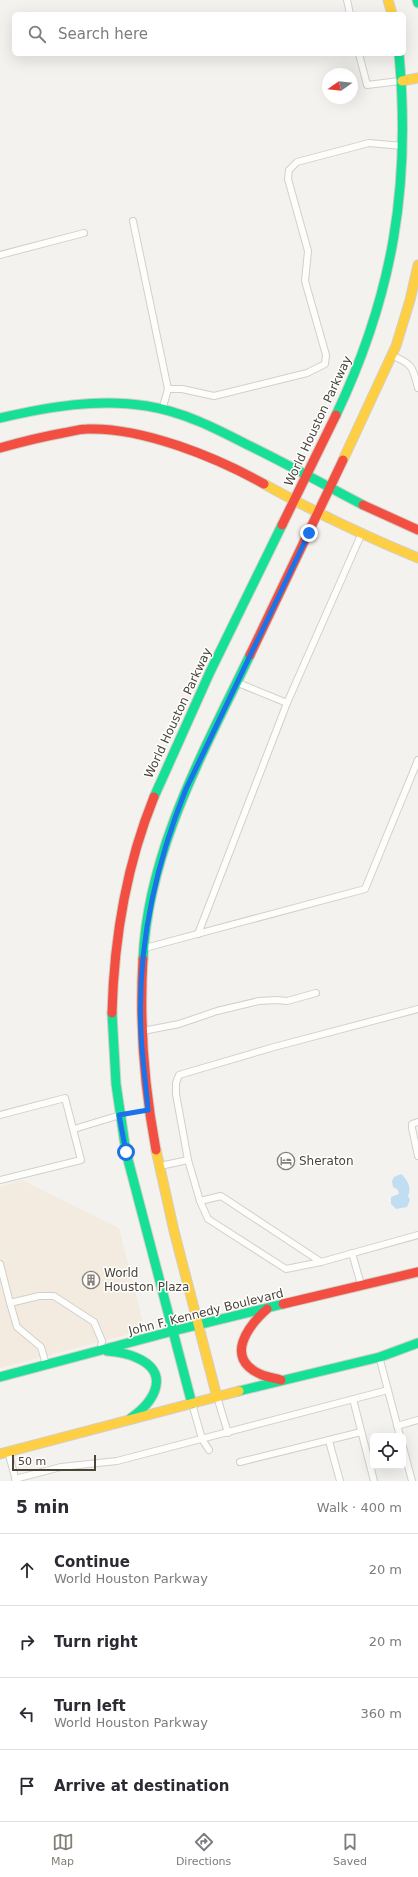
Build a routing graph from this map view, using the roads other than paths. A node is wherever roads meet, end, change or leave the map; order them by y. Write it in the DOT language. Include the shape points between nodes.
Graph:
graph roads {
  1 [pos="347,0"];
  2 [pos="388,0"];
  3 [pos="417,0"];
  4 [pos="418,3"];
  5 [pos="350,12"];
  6 [pos="391,12"];
  7 [pos="360,56"];
  8 [pos="399,56"];
  9 [pos="418,78"];
  10 [pos="402,81"];
  11 [pos="402,146"];
  12 [pos="133,221"];
  13 [pos="84,233"];
  14 [pos="0,255"];
  15 [pos="418,264"];
  16 [pos="411,299"];
  17 [pos="392,356"];
  18 [pos="418,388"];
  19 [pos="168,389"];
  20 [pos="162,409"];
  21 [pos="0,418"];
  22 [pos="0,448"];
  23 [pos="307,474"];
  24 [pos="330,488"];
  25 [pos="294,501"];
  26 [pos="318,513"];
  27 [pos="418,530"];
  28 [pos="361,534"];
  29 [pos="418,558"];
  30 [pos="234,680"];
  31 [pos="287,702"];
  32 [pos="418,760"];
  33 [pos="127,878"];
  34 [pos="147,885"];
  35 [pos="198,934"];
  36 [pos="143,948"];
  37 [pos="316,993"];
  38 [pos="418,1009"];
  39 [pos="141,1032"];
  40 [pos="141,1112"];
  41 [pos="0,1115"];
  42 [pos="119,1115"];
  43 [pos="418,1122"];
  44 [pos="74,1129"];
  45 [pos="418,1152"];
  46 [pos="188,1160"];
  47 [pos="158,1167"];
  48 [pos="0,1180"];
  49 [pos="200,1201"];
  50 [pos="418,1235"];
  51 [pos="352,1253"];
  52 [pos="321,1262"];
  53 [pos="0,1264"];
  54 [pos="418,1272"];
  55 [pos="361,1287"];
  56 [pos="10,1303"];
  57 [pos="266,1309"];
  58 [pos="200,1326"];
  59 [pos="173,1331"];
  60 [pos="418,1343"];
  61 [pos="101,1350"];
  62 [pos="380,1357"];
  63 [pos="47,1364"];
  64 [pos="0,1377"];
  65 [pos="281,1380"];
  66 [pos="388,1390"];
  67 [pos="217,1397"];
  68 [pos="353,1399"];
  69 [pos="192,1404"];
  70 [pos="418,1420"];
  71 [pos="124,1422"];
  72 [pos="397,1426"];
  73 [pos="361,1432"];
  74 [pos="228,1433"];
  75 [pos="399,1433"];
  76 [pos="202,1439"];
  77 [pos="329,1441"];
  78 [pos="209,1450"];
  79 [pos="4,1453"];
  80 [pos="406,1458"];
  81 [pos="240,1462"];
  82 [pos="15,1480"];
  83 [pos="340,1481"];
  84 [pos="374,1481"];
  85 [pos="412,1481"];
  1 -- 5 [label="lane"];
  2 -- 6 [label="main road"];
  3 -- 4 [label="main road"];
  7 -- 10 [label="lane" via="367,85"];
  8 -- 10 [label="main road, World Houston Parkway"];
  9 -- 10 [label="main road"];
  10 -- 11 [label="main road, World Houston Parkway"];
  11 -- 19 [label="lane" via="369,143 298,162 289,170 288,179 308,251 306,281 326,355 325,364 307,373 214,396 182,388"];
  11 -- 23 [label="main road, World Houston Parkway" via="400,192 387,290 353,378"];
  12 -- 19 [label="lane"];
  13 -- 14 [label="lane"];
  15 -- 16 [label="main road"];
  16 -- 17 [label="main road"];
  17 -- 18 [label="lane" via="413,367"];
  17 -- 24 [label="main road"];
  19 -- 20 [label="lane"];
  20 -- 21 [label="main road" via="91,403 58,405"];
  20 -- 23 [label="main road" via="197,419"];
  22 -- 25 [label="main road" via="86,429 124,428 218,461"];
  23 -- 24 [label="main road"];
  23 -- 25 [label="main road, World Houston Parkway"];
  24 -- 26 [label="main road"];
  24 -- 27 [label="main road" via="396,522"];
  25 -- 26 [label="main road"];
  25 -- 33 [label="main road, World Houston Parkway" via="216,668 168,763 148,812"];
  26 -- 28 [label="main road"];
  26 -- 30 [label="main road"];
  28 -- 29 [label="main road"];
  28 -- 31 [label="lane"];
  30 -- 31 [label="lane"];
  30 -- 34 [label="main road"];
  31 -- 35 [label="lane"];
  32 -- 35 [label="lane" via="365,889"];
  33 -- 34 [label="main road"];
  33 -- 42 [label="main road, World Houston Parkway" via="114,953 112,995 112,1045"];
  34 -- 36 [label="main road"];
  35 -- 36 [label="lane"];
  36 -- 39 [label="main road"];
  37 -- 39 [label="lane" via="287,1001 259,1001"];
  38 -- 46 [label="lane" via="274,1046 179,1075 176,1094"];
  39 -- 40 [label="main road"];
  40 -- 42 [label="main road"];
  40 -- 47 [label="main road"];
  41 -- 44 [label="lane" via="65,1098"];
  42 -- 44 [label="lane"];
  42 -- 59 [label="main road, World Houston Parkway" via="126,1152"];
  43 -- 45 [label="lane" via="412,1124 412,1128"];
  44 -- 48 [label="lane" via="81,1160"];
  46 -- 47 [label="lane"];
  46 -- 49 [label="lane"];
  47 -- 58 [label="main road"];
  49 -- 52 [label="lane" via="221,1196"];
  49 -- 52 [label="lane" via="208,1219 286,1269"];
  50 -- 51 [label="lane"];
  51 -- 52 [label="lane"];
  51 -- 55 [label="lane"];
  53 -- 56 [label="lane"];
  54 -- 55 [label="main road, John F. Kennedy Boulevard"];
  55 -- 57 [label="main road, John F. Kennedy Boulevard"];
  56 -- 61 [label="lane" via="39,1296 54,1296 94,1322 102,1341"];
  56 -- 63 [label="lane" via="17,1326 41,1347"];
  57 -- 58 [label="main road, John F. Kennedy Boulevard"];
  57 -- 65 [label="main road" via="246,1330 241,1344 242,1354 246,1364 255,1372"];
  58 -- 59 [label="main road, John F. Kennedy Boulevard"];
  58 -- 67 [label="main road"];
  59 -- 61 [label="main road, John F. Kennedy Boulevard"];
  59 -- 69 [label="main road, World Houston Parkway"];
  60 -- 62 [label="main road"];
  61 -- 63 [label="main road, John F. Kennedy Boulevard"];
  61 -- 71 [label="main road" via="139,1358 155,1374 158,1386 149,1404"];
  62 -- 65 [label="main road"];
  62 -- 66 [label="lane"];
  63 -- 64 [label="main road, John F. Kennedy Boulevard"];
  65 -- 67 [label="main road"];
  66 -- 68 [label="lane"];
  66 -- 72 [label="lane"];
  67 -- 69 [label="main road"];
  67 -- 74 [label="lane"];
  68 -- 73 [label="lane"];
  68 -- 74 [label="lane"];
  69 -- 71 [label="main road"];
  69 -- 76 [label="lane"];
  70 -- 72 [label="lane"];
  71 -- 79 [label="main road"];
  72 -- 75 [label="lane"];
  73 -- 77 [label="lane"];
  73 -- 84 [label="lane"];
  74 -- 76 [label="lane"];
  76 -- 78 [label="lane"];
  76 -- 82 [label="lane" via="116,1461 61,1467"];
  77 -- 81 [label="lane"];
  77 -- 83 [label="lane"];
  79 -- 82 [label="lane"];
  80 -- 85 [label="lane"];
}
